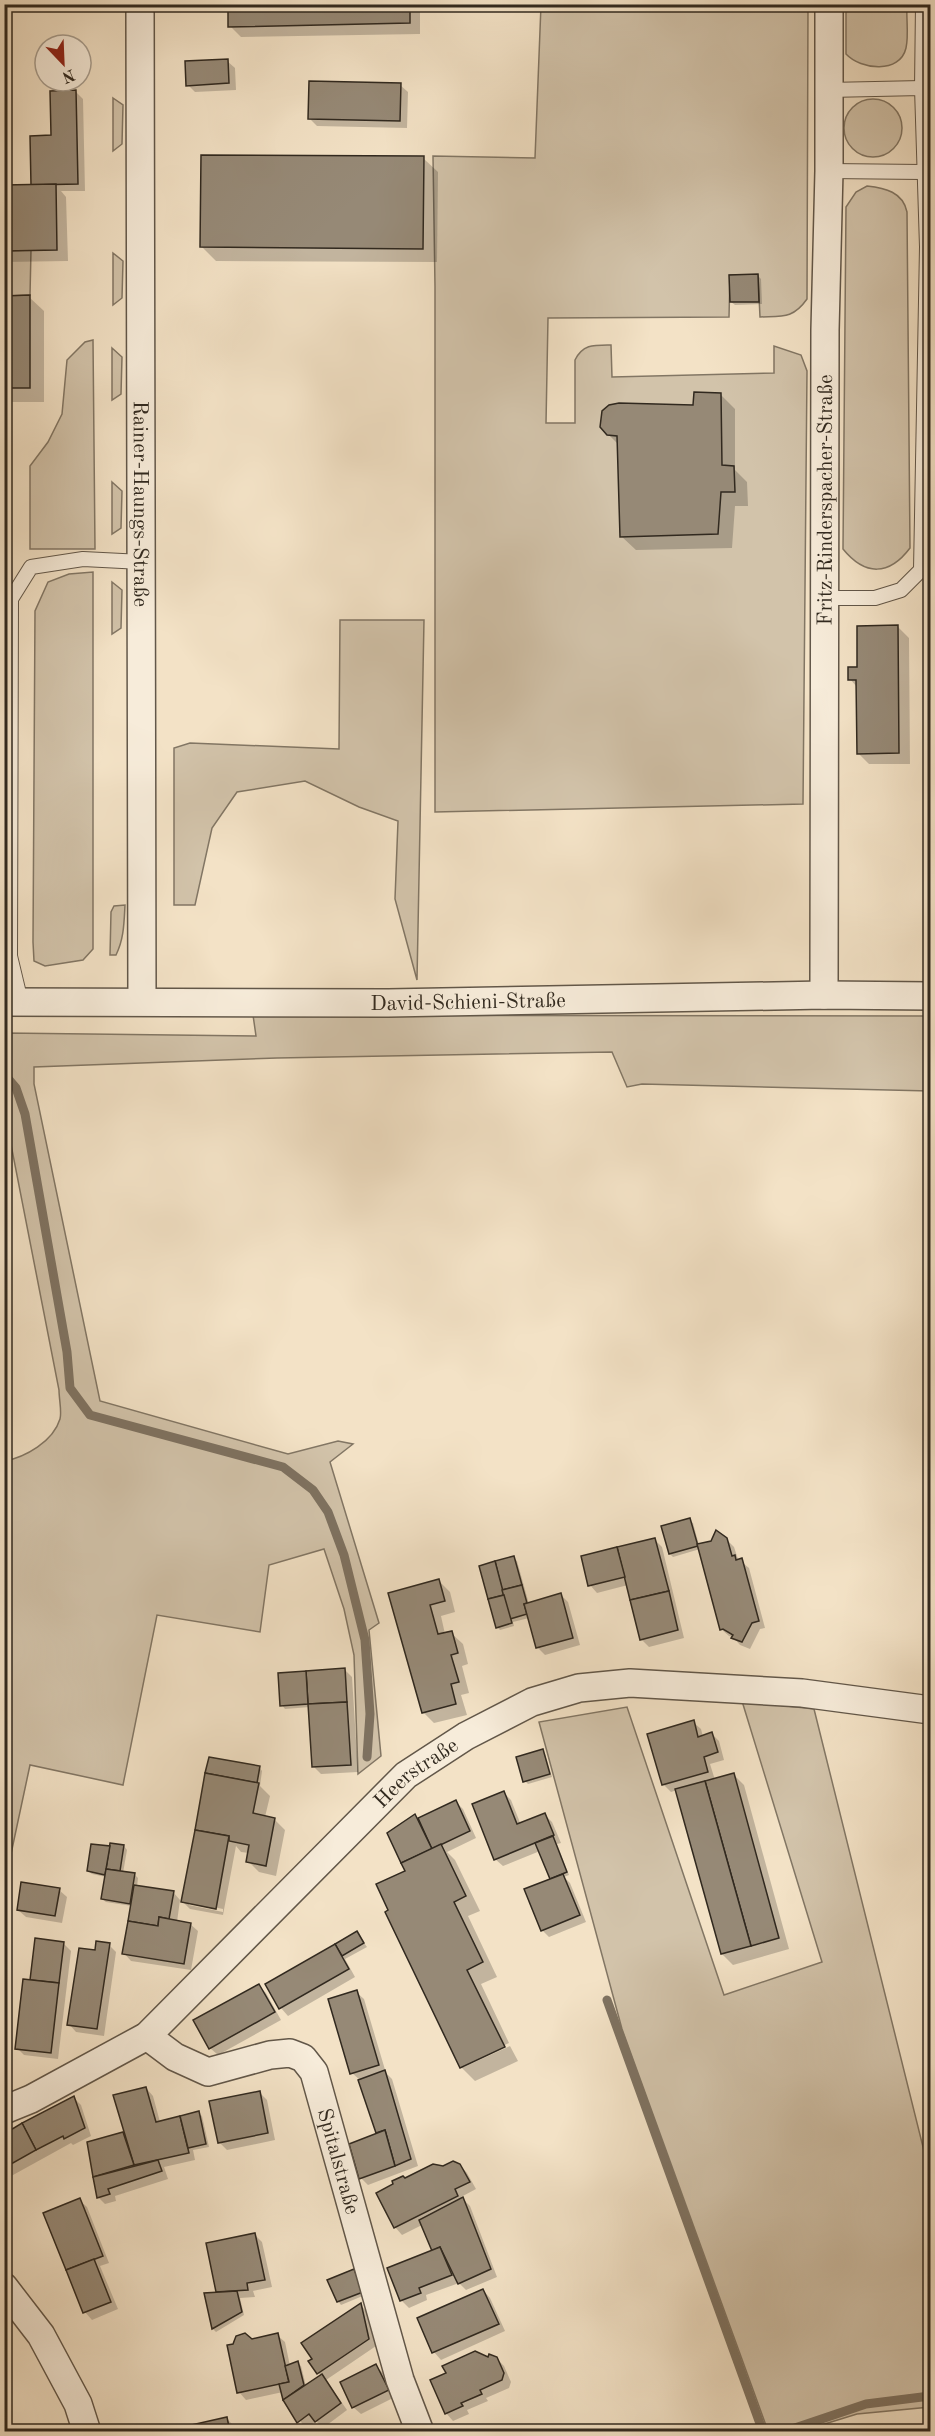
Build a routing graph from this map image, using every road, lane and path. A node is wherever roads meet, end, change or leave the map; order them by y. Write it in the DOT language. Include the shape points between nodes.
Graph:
graph roads {
  1 [pos="140,4"];
  2 [pos="829,4"];
  3 [pos="923,4"];
  4 [pos="922,88"];
  5 [pos="828,90"];
  6 [pos="829,171"];
  7 [pos="923,172"];
  8 [pos="142,562"];
  9 [pos="825,598"];
  10 [pos="824,995"];
  11 [pos="930,996"];
  12 [pos="142,1001"];
  13 [pos="13,1002"];
  14 [pos="930,1710"];
  15 [pos="147,2036"];
  16 [pos="4,2110"];
  17 [pos="4,2287"];
  18 [pos="87,2432"];
  19 [pos="420,2432"];
  1 -- 8 [label="street, Rainer-Haungs-Straße"];
  2 -- 5 [label="street, Fritz-Rinderspacher-Straße"];
  3 -- 4 [label="lane"];
  4 -- 5 [label="lane"];
  4 -- 7 [label="lane"];
  5 -- 6 [label="street, Fritz-Rinderspacher-Straße"];
  6 -- 7 [label="lane"];
  6 -- 9 [label="street, Fritz-Rinderspacher-Straße"];
  7 -- 9 [label="lane" via="927,247 921,570 901,590 875,598"];
  8 -- 12 [label="street, Rainer-Haungs-Straße"];
  8 -- 13 [label="lane" via="83,559 31,567 11,599"];
  9 -- 10 [label="street, Fritz-Rinderspacher-Straße"];
  10 -- 11 [label="street, David-Schieni-Straße"];
  10 -- 12 [label="street, David-Schieni-Straße" via="388,1003"];
  12 -- 13 [label="street, David-Schieni-Straße"];
  14 -- 15 [label="street, Heerstraße" via="802,1693 630,1683 579,1688 532,1702 466,1736 405,1775"];
  15 -- 16 [label="street, Heerstraße"];
  15 -- 19 [label="street, Spitalstraße" via="176,2057 208,2072 290,2053 303,2058 314,2072 400,2380"];
  17 -- 18 [label="street" via="41,2335 78,2404"];
}
